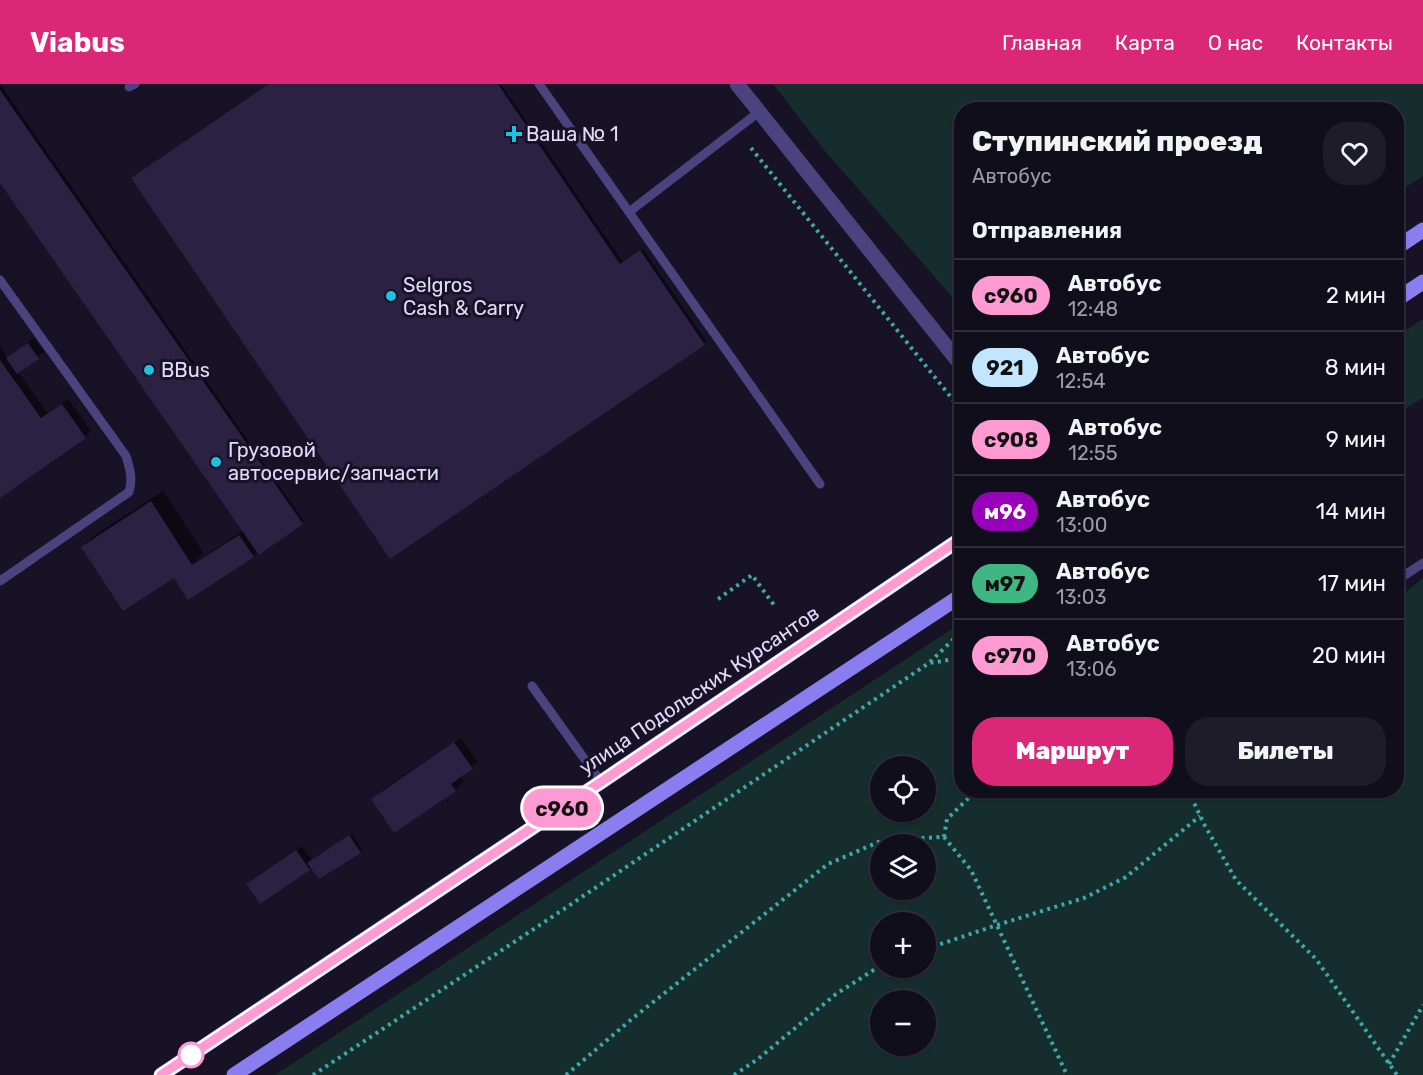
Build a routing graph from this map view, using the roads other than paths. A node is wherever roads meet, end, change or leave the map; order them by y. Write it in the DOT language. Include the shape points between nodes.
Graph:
graph roads {
  1 [pos="539,84"];
  2 [pos="737,84"];
  3 [pos="759,112"];
  4 [pos="629,212"];
  5 [pos="1423,230"];
  6 [pos="1404,243"];
  7 [pos="0,282"];
  8 [pos="1423,282"];
  9 [pos="1404,295"];
  10 [pos="954,356"];
  11 [pos="820,484"];
  12 [pos="954,543"];
  13 [pos="1423,563"];
  14 [pos="1404,576"];
  15 [pos="0,580"];
  16 [pos="954,600"];
  17 [pos="532,686"];
  18 [pos="601,782"];
  19 [pos="160,1075"];
  20 [pos="234,1075"];
  1 -- 4 [label="lane"];
  2 -- 3 [label="street"];
  3 -- 4 [label="lane"];
  3 -- 10 [label="street"];
  4 -- 11 [label="lane"];
  5 -- 6 [label="main road"];
  7 -- 15 [label="lane" via="126,456 132,483 129,492"];
  8 -- 9 [label="main road"];
  12 -- 18 [label="main road, улица Подольских Курсантов"];
  13 -- 14 [label="lane"];
  16 -- 20 [label="main road"];
  17 -- 18 [label="lane"];
  18 -- 19 [label="main road, улица Подольских Курсантов"];
}
